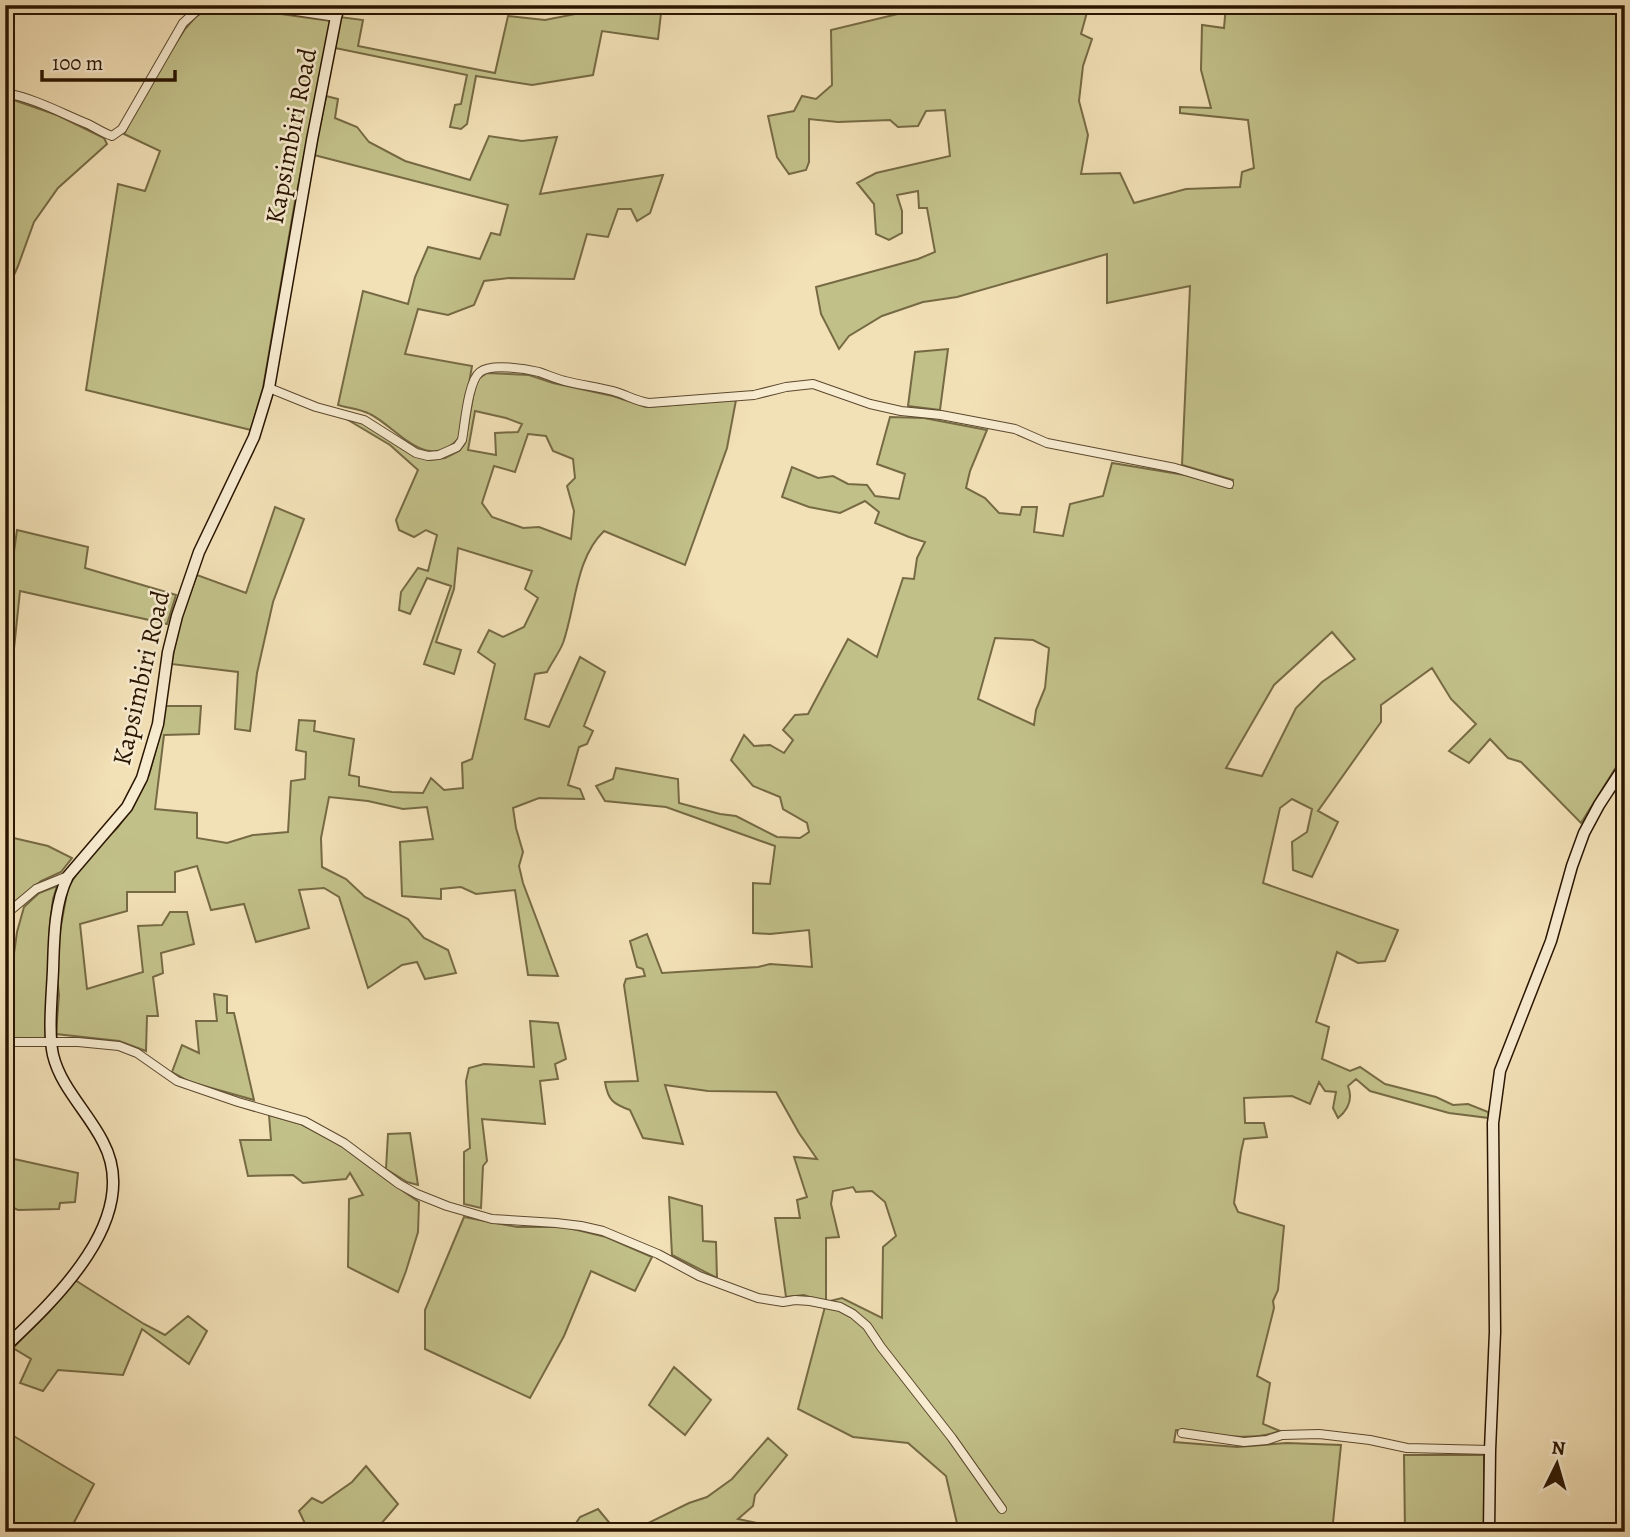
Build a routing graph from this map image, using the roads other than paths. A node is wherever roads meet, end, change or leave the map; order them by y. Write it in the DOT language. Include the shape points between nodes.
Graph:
graph roads {
  1 [pos="206,5"];
  2 [pos="256,5"];
  3 [pos="340,5"];
  4 [pos="336,17"];
  5 [pos="5,93"];
  6 [pos="269,388"];
  7 [pos="1229,484"];
  8 [pos="1625,765"];
  9 [pos="68,876"];
  10 [pos="5,915"];
  11 [pos="5,1042"];
  12 [pos="51,1042"];
  13 [pos="5,1347"];
  14 [pos="1182,1433"];
  15 [pos="1490,1450"];
  16 [pos="1002,1509"];
  17 [pos="1489,1532"];
  1 -- 5 [label="street" via="183,23 122,129 112,136"];
  2 -- 4 [label="street"];
  3 -- 4 [label="street, Kapsimbiri Road"];
  4 -- 6 [label="street, Kapsimbiri Road"];
  6 -- 7 [label="street" via="364,420 416,453 435,456 460,444 474,381 481,371 491,368 538,372 649,403 754,395 813,384 870,404 1015,429 1047,443 1175,468"];
  6 -- 9 [label="street, Kapsimbiri Road" via="254,437 198,552 177,616 158,724 142,778 127,807"];
  8 -- 15 [label="street" via="1584,833 1550,941 1500,1071 1493,1123 1495,1332"];
  9 -- 10 [label="street" via="36,889"];
  9 -- 12 [label="street, Kapsimbiri Road" via="56,918"];
  11 -- 12 [label="street"];
  12 -- 13 [label="street, Kapsimbiri Road" via="63,1081 107,1150 113,1188 106,1223 86,1259"];
  12 -- 16 [label="street" via="119,1046 177,1081 304,1121 344,1143 399,1184 447,1206 492,1219 603,1231 758,1298 840,1307 867,1326"];
  14 -- 15 [label="street" via="1244,1442 1319,1434 1407,1448"];
  15 -- 17 [label="street"];
}
